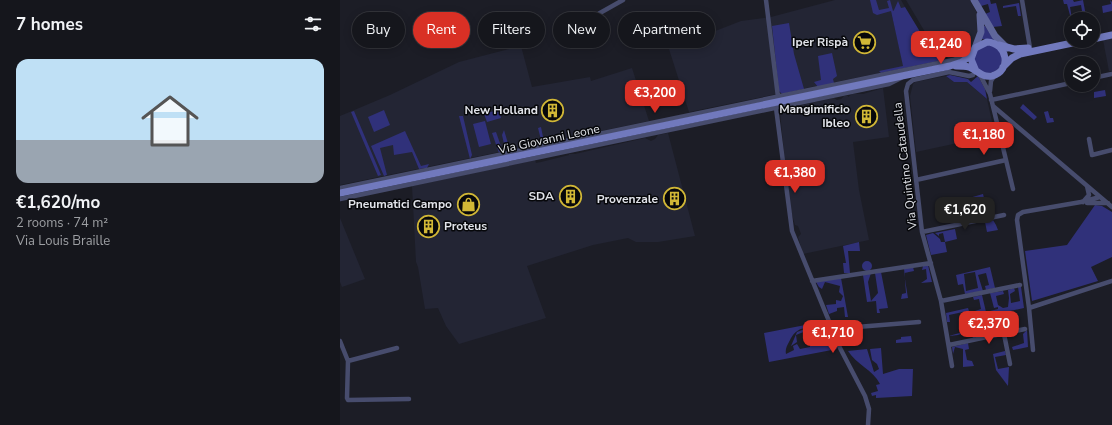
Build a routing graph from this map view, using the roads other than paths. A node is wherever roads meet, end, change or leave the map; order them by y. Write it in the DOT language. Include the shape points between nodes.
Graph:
graph roads {
  1 [pos="624,0"];
  2 [pos="766,0"];
  3 [pos="974,0"];
  4 [pos="1022,0"];
  5 [pos="978,7"];
  6 [pos="602,12"];
  7 [pos="1112,30"];
  8 [pos="1100,33"];
  9 [pos="1112,35"];
  10 [pos="1100,38"];
  11 [pos="1064,41"];
  12 [pos="1064,45"];
  13 [pos="1001,46"];
  14 [pos="1030,48"];
  15 [pos="974,51"];
  16 [pos="950,66"];
  17 [pos="1003,67"];
  18 [pos="976,73"];
  19 [pos="996,74"];
  20 [pos="1112,74"];
  21 [pos="904,76"];
  22 [pos="1100,77"];
  23 [pos="1064,84"];
  24 [pos="778,97"];
  25 [pos="991,97"];
  26 [pos="993,106"];
  27 [pos="776,108"];
  28 [pos="1089,139"];
  29 [pos="1112,150"];
  30 [pos="1006,160"];
  31 [pos="916,180"];
  32 [pos="1086,185"];
  33 [pos="340,188"];
  34 [pos="1013,189"];
  35 [pos="340,193"];
  36 [pos="1100,196"];
  37 [pos="340,199"];
  38 [pos="1081,202"];
  39 [pos="1108,204"];
  40 [pos="1112,207"];
  41 [pos="1004,215"];
  42 [pos="922,232"];
  43 [pos="931,263"];
  44 [pos="812,281"];
  45 [pos="1112,281"];
  46 [pos="1020,285"];
  47 [pos="941,301"];
  48 [pos="1029,308"];
  49 [pos="919,322"];
  50 [pos="832,329"];
  51 [pos="1025,329"];
  52 [pos="1004,334"];
  53 [pos="340,341"];
  54 [pos="949,345"];
  55 [pos="397,348"];
  56 [pos="1033,350"];
  57 [pos="348,361"];
  58 [pos="1010,364"];
  59 [pos="952,366"];
  60 [pos="409,399"];
  61 [pos="868,425"];
  1 -- 6 [label="street"];
  2 -- 24 [label="street"];
  3 -- 5 [label="main road"];
  4 -- 14 [label="street"];
  5 -- 13 [label="main road"];
  5 -- 15 [label="main road" via="982,25"];
  7 -- 8 [label="main road"];
  9 -- 10 [label="main road"];
  11 -- 14 [label="main road"];
  12 -- 17 [label="main road" via="1020,54"];
  13 -- 14 [label="main road" via="1019,50"];
  13 -- 15 [label="main road" via="983,43"];
  13 -- 17 [label="main road" via="1005,58"];
  15 -- 16 [label="main road" via="962,62"];
  15 -- 18 [label="main road" via="972,64"];
  15 -- 24 [label="street" via="962,58"];
  16 -- 18 [label="main road" via="965,66"];
  16 -- 21 [label="main road, Via Giovanni Leone"];
  17 -- 19 [label="main road"];
  18 -- 19 [label="main road" via="987,76"];
  18 -- 25 [label="street" via="985,81"];
  18 -- 31 [label="street, Via Quintino Cataudella" via="969,76 949,72 913,80 908,84 906,91"];
  19 -- 25 [label="street" via="991,81"];
  20 -- 22 [label="street"];
  21 -- 27 [label="street" via="889,84"];
  21 -- 35 [label="main road, Via Giovanni Leone"];
  23 -- 25 [label="street"];
  24 -- 33 [label="street"];
  25 -- 26 [label="street"];
  26 -- 30 [label="street"];
  26 -- 32 [label="street"];
  27 -- 37 [label="street"];
  27 -- 44 [label="street" via="792,231"];
  28 -- 29 [label="street" via="1092,155"];
  30 -- 31 [label="street"];
  30 -- 34 [label="street"];
  31 -- 42 [label="street, Via Quintino Cataudella"];
  32 -- 36 [label="street"];
  32 -- 38 [label="street" via="1089,195"];
  36 -- 38 [label="street"];
  36 -- 39 [label="street"];
  38 -- 39 [label="street"];
  38 -- 48 [label="street" via="1018,215"];
  39 -- 40 [label="street"];
  41 -- 42 [label="street"];
  42 -- 43 [label="street, Via Quintino Cataudella"];
  43 -- 44 [label="street"];
  43 -- 47 [label="street, Via Quintino Cataudella"];
  44 -- 50 [label="street"];
  45 -- 48 [label="street"];
  46 -- 47 [label="street"];
  47 -- 54 [label="street, Via Quintino Cataudella"];
  48 -- 56 [label="street"];
  49 -- 50 [label="street"];
  50 -- 61 [label="street" via="865,396 869,410"];
  51 -- 52 [label="street"];
  52 -- 54 [label="street"];
  52 -- 58 [label="street"];
  53 -- 57 [label="street"];
  54 -- 59 [label="street, Via Quintino Cataudella"];
  55 -- 57 [label="street"];
  57 -- 60 [label="street" via="348,400"];
}
